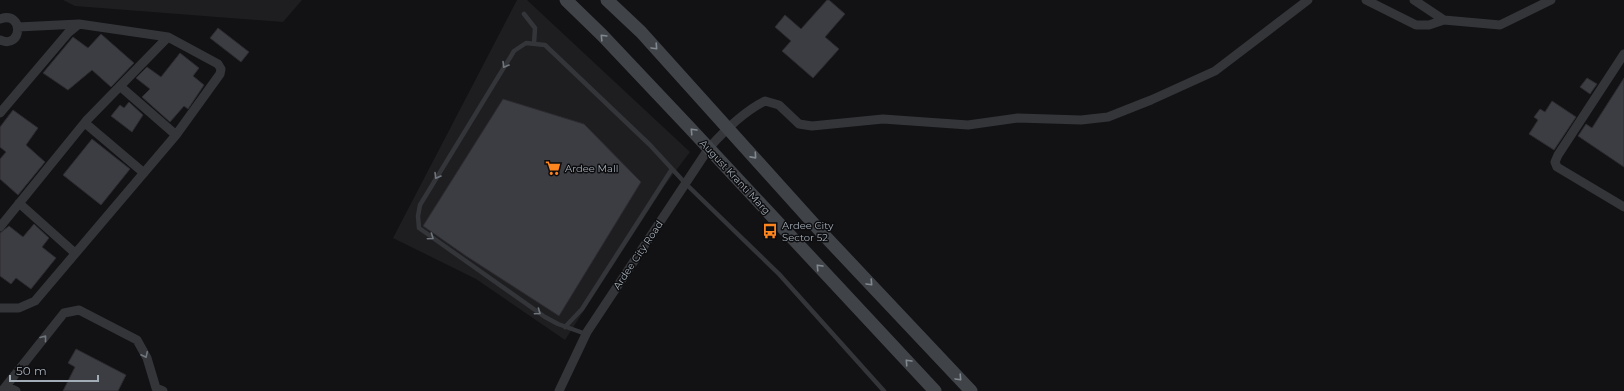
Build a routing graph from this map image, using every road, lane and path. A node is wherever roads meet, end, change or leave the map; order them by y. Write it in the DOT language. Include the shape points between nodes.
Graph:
graph roads {
  1 [pos="566,0"];
  2 [pos="607,0"];
  3 [pos="1308,0"];
  4 [pos="1366,0"];
  5 [pos="1414,0"];
  6 [pos="1551,0"];
  7 [pos="524,14"];
  8 [pos="0,19"];
  9 [pos="1444,20"];
  10 [pos="79,24"];
  11 [pos="18,27"];
  12 [pos="168,37"];
  13 [pos="0,40"];
  14 [pos="534,44"];
  15 [pos="1624,54"];
  16 [pos="121,87"];
  17 [pos="0,113"];
  18 [pos="85,123"];
  19 [pos="728,126"];
  20 [pos="176,135"];
  21 [pos="709,148"];
  22 [pos="672,169"];
  23 [pos="144,173"];
  24 [pos="686,184"];
  25 [pos="20,203"];
  26 [pos="1624,207"];
  27 [pos="0,227"];
  28 [pos="74,253"];
  29 [pos="0,308"];
  30 [pos="565,327"];
  31 [pos="586,334"];
  32 [pos="4,389"];
  33 [pos="16,391"];
  34 [pos="163,391"];
  35 [pos="559,391"];
  36 [pos="884,391"];
  37 [pos="935,391"];
  38 [pos="971,391"];
  21 -- 1 [label="main road, August Kranti Marg, one-way"];
  2 -- 19 [label="main road, one-way" via="641,32"];
  3 -- 19 [label="street, Ardee City Road" via="1215,70 1108,117 1081,120 1018,118 968,125 882,119 812,126 799,124 778,105 765,101"];
  4 -- 9 [label="street" via="1416,25 1429,25"];
  5 -- 9 [label="street"];
  6 -- 9 [label="street" via="1500,25"];
  7 -- 14 [label="lane" via="536,28"];
  8 -- 11 [label="street" via="9,18"];
  10 -- 11 [label="street"];
  10 -- 12 [label="street"];
  10 -- 17 [label="street" via="68,33"];
  11 -- 13 [label="street" via="13,40"];
  12 -- 16 [label="street"];
  12 -- 20 [label="street" via="218,64 221,69"];
  14 -- 22 [label="lane" via="546,45 650,144"];
  14 -- 30 [label="lane, one-way" via="526,43 514,51 420,205 419,228 545,317"];
  15 -- 26 [label="street" via="1555,162 1557,167"];
  16 -- 18 [label="street"];
  16 -- 20 [label="street"];
  18 -- 23 [label="street"];
  18 -- 25 [label="street"];
  19 -- 21 [label="street, Ardee City Road"];
  19 -- 38 [label="main road, one-way" via="822,233"];
  20 -- 23 [label="street"];
  21 -- 24 [label="street, Ardee City Road"];
  37 -- 21 [label="main road, August Kranti Marg, one-way"];
  22 -- 24 [label="lane"];
  22 -- 30 [label="lane" via="582,309"];
  23 -- 28 [label="street"];
  24 -- 31 [label="street, Ardee City Road"];
  24 -- 36 [label="lane" via="779,274"];
  25 -- 27 [label="street"];
  25 -- 28 [label="street"];
  28 -- 29 [label="street" via="35,301 19,308"];
  30 -- 31 [label="lane"];
  31 -- 35 [label="street, Ardee City Road"];
  32 -- 33 [label="street"];
  32 -- 34 [label="street, one-way" via="64,313 79,310 137,340 147,358 156,388"];
}
